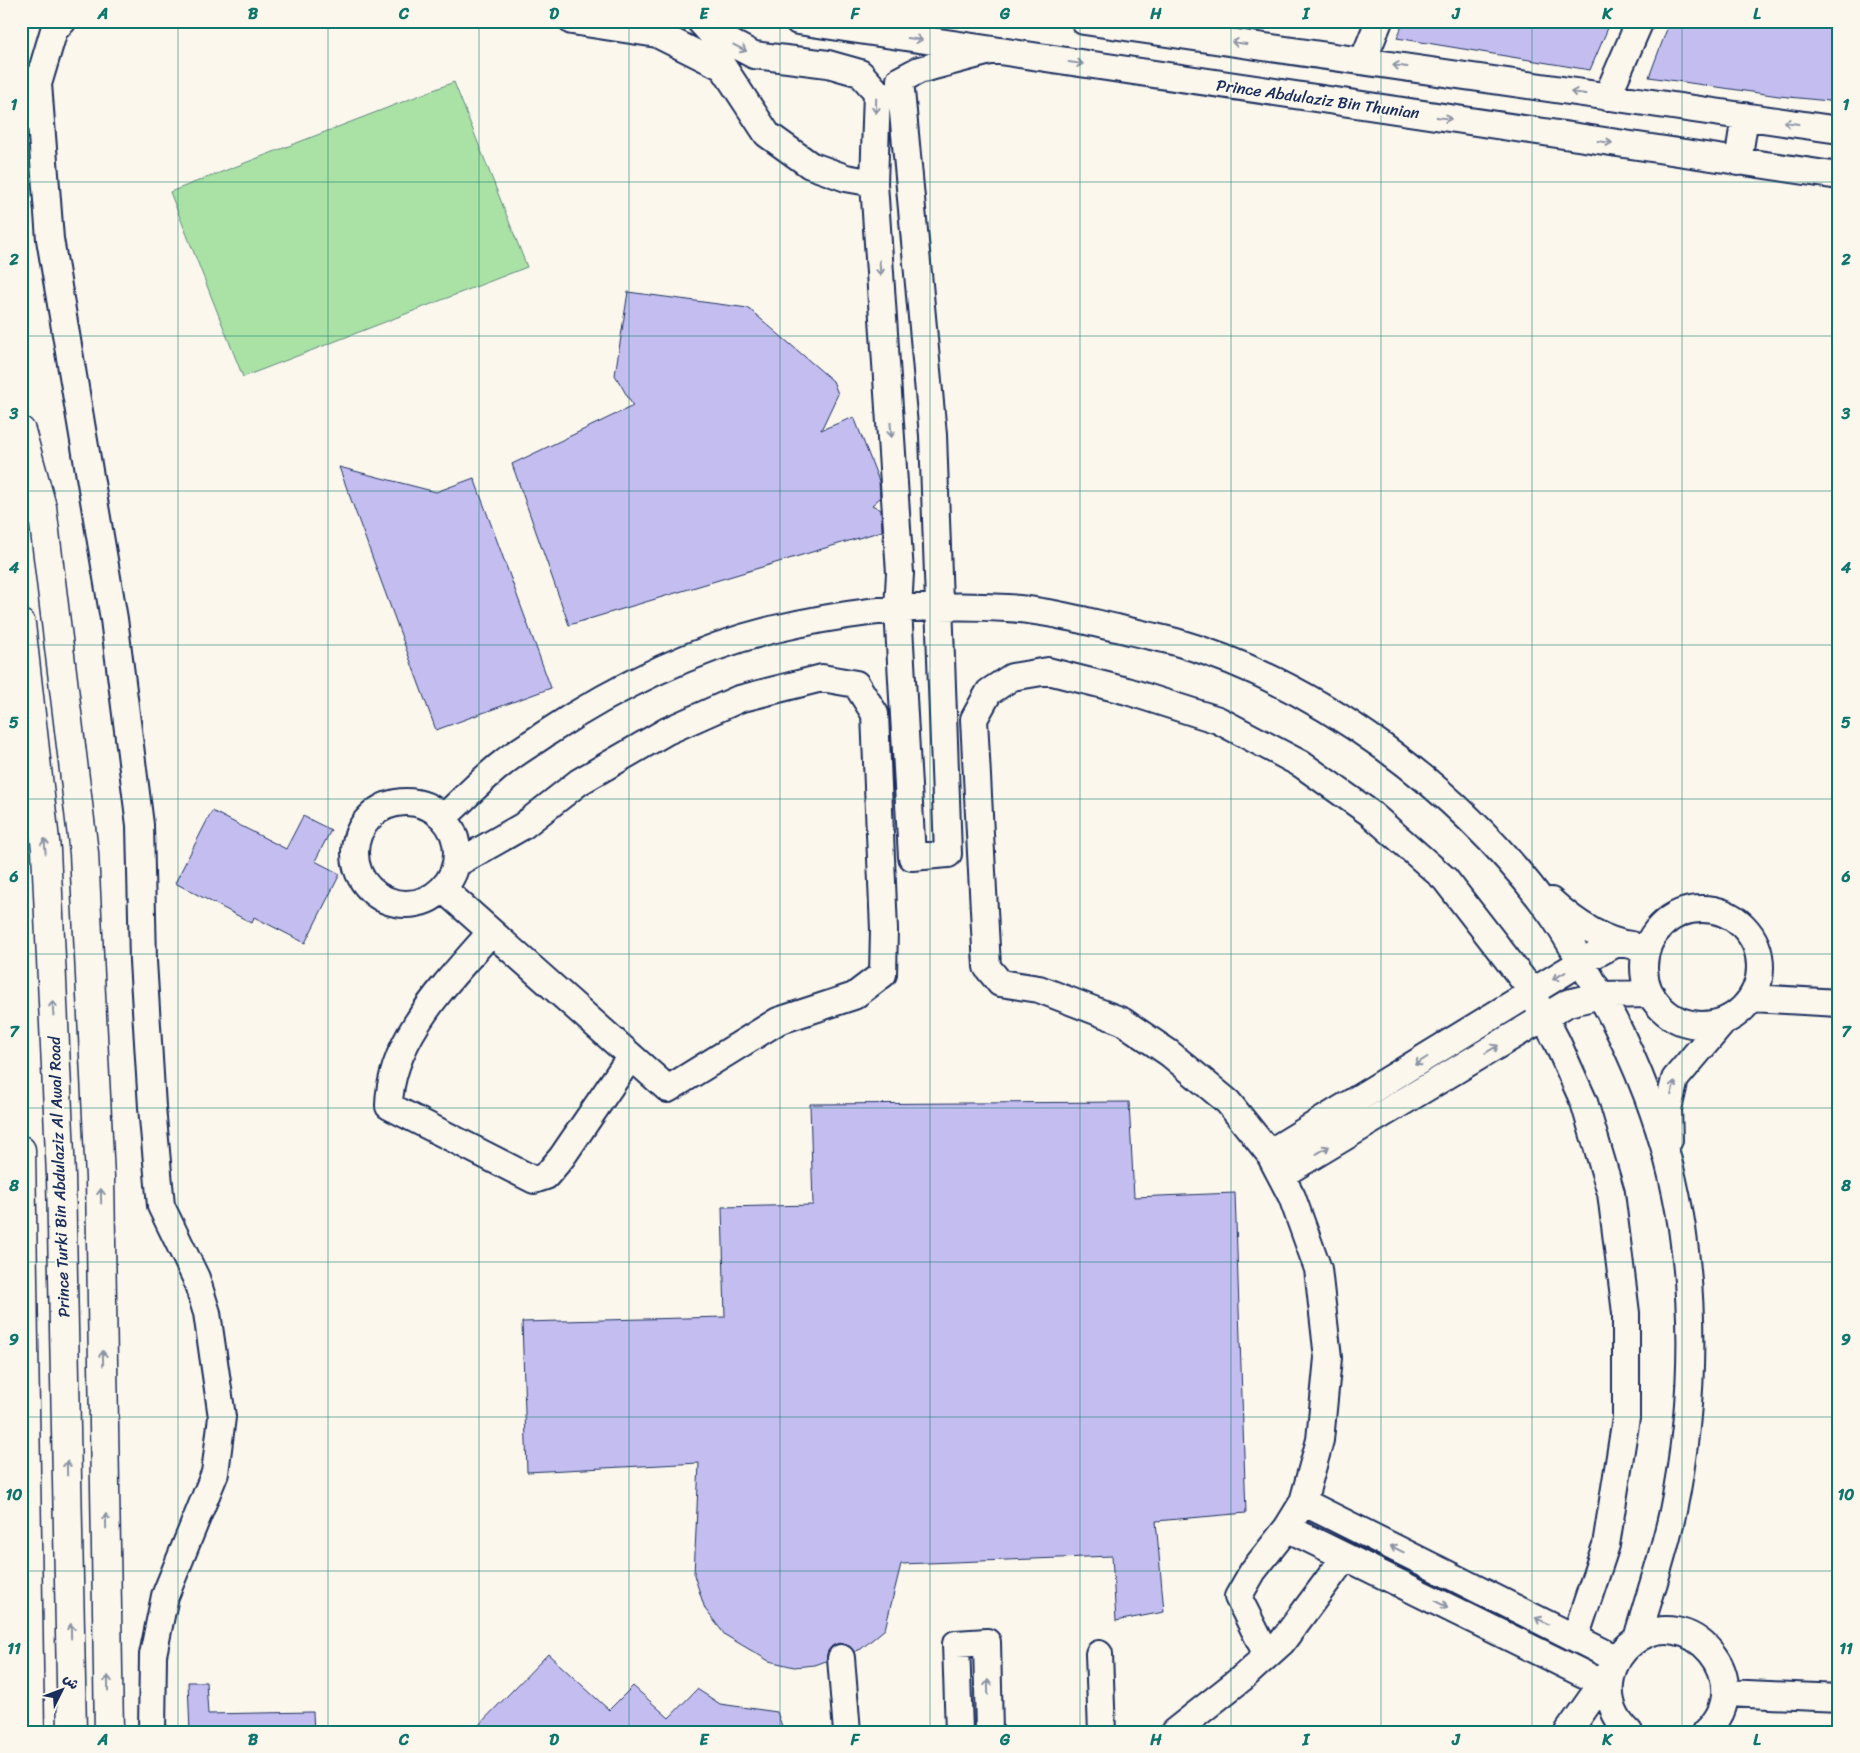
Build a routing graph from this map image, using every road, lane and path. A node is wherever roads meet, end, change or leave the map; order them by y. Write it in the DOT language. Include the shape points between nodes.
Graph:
graph roads {
  1 [pos="63,21"];
  2 [pos="572,21"];
  3 [pos="700,21"];
  4 [pos="798,21"];
  5 [pos="1084,21"];
  6 [pos="1379,21"];
  7 [pos="1640,21"];
  8 [pos="994,50"];
  9 [pos="1363,61"];
  10 [pos="1607,97"];
  11 [pos="1745,116"];
  12 [pos="1839,130"];
  13 [pos="1738,162"];
  14 [pos="1839,176"];
  15 [pos="875,189"];
  16 [pos="911,199"];
  17 [pos="21,431"];
  18 [pos="941,607"];
  19 [pos="898,609"];
  20 [pos="21,624"];
  21 [pos="443,818"];
  22 [pos="456,864"];
  23 [pos="1514,867"];
  24 [pos="443,890"];
  25 [pos="491,932"];
  26 [pos="1617,943"];
  27 [pos="1647,947"];
  28 [pos="1581,962"];
  29 [pos="1531,993"];
  30 [pos="1651,994"];
  31 [pos="1601,995"];
  32 [pos="1752,998"];
  33 [pos="1839,1003"];
  34 [pos="1544,1018"];
  35 [pos="1724,1021"];
  36 [pos="631,1056"];
  37 [pos="21,1150"];
  38 [pos="1275,1164"];
  39 [pos="1670,1171"];
  40 [pos="1303,1502"];
  41 [pos="1288,1528"];
  42 [pos="1345,1557"];
  43 [pos="1574,1638"];
  44 [pos="1637,1639"];
  45 [pos="1100,1654"];
  46 [pos="1267,1655"];
  47 [pos="841,1658"];
  48 [pos="1610,1670"];
  49 [pos="1726,1693"];
  50 [pos="1839,1698"];
  51 [pos="30,1732"];
  52 [pos="72,1732"];
  53 [pos="109,1732"];
  54 [pos="152,1732"];
  55 [pos="847,1732"];
  56 [pos="959,1732"];
  57 [pos="990,1732"];
  58 [pos="1102,1732"];
  59 [pos="1174,1732"];
  60 [pos="1568,1732"];
  61 [pos="1629,1732"];
  62 [pos="1706,1732"];
  1 -- 54 [label="street" via="54,30 38,84 50,239 114,619 138,805 143,961 161,1206 196,1278 208,1313 222,1417 215,1473 165,1596 152,1655"];
  2 -- 15 [label="street" via="657,34 723,67 768,134 810,165"];
  3 -- 15 [label="street, one-way" via="710,32 754,55 828,64 860,73 877,92"];
  4 -- 8 [label="street, Prince Abdulaziz Bin Thunian, one-way"];
  9 -- 5 [label="street, one-way"];
  6 -- 9 [label="street"];
  7 -- 10 [label="street"];
  8 -- 13 [label="street, Prince Abdulaziz Bin Thunian, one-way"];
  8 -- 16 [label="street" via="919,70 900,80"];
  10 -- 9 [label="street, one-way"];
  10 -- 11 [label="street"];
  12 -- 11 [label="street, one-way"];
  11 -- 13 [label="street"];
  13 -- 14 [label="street, Prince Abdulaziz Bin Thunian"];
  15 -- 16 [label="street"];
  15 -- 19 [label="street, one-way" via="899,564"];
  16 -- 18 [label="street" via="933,436"];
  53 -- 17 [label="main road, one-way" via="100,1178 84,853 42,508"];
  18 -- 19 [label="street"];
  18 -- 19 [label="street" via="948,854 912,857"];
  18 -- 23 [label="street" via="1011,608 1068,617 1180,643 1241,666 1290,689 1389,751 1474,824"];
  19 -- 21 [label="street" via="772,629 656,671 611,693 502,763"];
  52 -- 20 [label="main road, Prince Turki Bin Abdulaziz Al Awal Road, one-way" via="61,1176 46,850"];
  21 -- 22 [label="street" via="452,831 457,848"];
  21 -- 24 [label="street" via="413,802 396,803 367,819 355,850 357,867 364,882 376,894 392,902 425,901"];
  22 -- 24 [label="street"];
  22 -- 36 [label="street" via="523,826 579,782 667,731 740,699 822,678 856,684 875,714 883,974 854,996 778,1021 668,1089"];
  23 -- 26 [label="street" via="1572,920"];
  23 -- 28 [label="street" via="1550,912"];
  24 -- 25 [label="street"];
  25 -- 36 [label="street"];
  25 -- 36 [label="street" via="447,983 407,1039 389,1086 389,1106 534,1180 546,1176 562,1157"];
  26 -- 27 [label="street"];
  26 -- 28 [label="street"];
  27 -- 30 [label="street" via="1644,967"];
  27 -- 32 [label="street" via="1657,930 1672,917 1690,910 1710,910 1729,916 1745,928 1756,945 1760,970"];
  28 -- 29 [label="street, one-way"];
  28 -- 31 [label="street"];
  29 -- 34 [label="street"];
  29 -- 38 [label="street, one-way"];
  29 -- 38 [label="street" via="1445,879 1370,813 1301,764 1218,720 1127,691 1048,671 1012,677 989,692 974,719 987,967 1000,983 1039,989 1122,1021 1169,1053 1228,1102"];
  30 -- 31 [label="street"];
  30 -- 35 [label="street" via="1656,1004 1671,1017 1688,1024 1706,1026"];
  31 -- 34 [label="street" via="1568,1004"];
  31 -- 39 [label="street" via="1633,1061"];
  32 -- 33 [label="street"];
  32 -- 35 [label="street" via="1740,1012"];
  38 -- 34 [label="street, one-way"];
  34 -- 43 [label="street" via="1584,1102 1611,1193 1626,1313 1626,1418 1606,1545"];
  39 -- 35 [label="street, one-way" via="1668,1109 1675,1080"];
  37 -- 51 [label="main road"];
  38 -- 40 [label="street" via="1292,1197 1318,1269 1328,1358 1320,1440"];
  39 -- 44 [label="street" via="1682,1224 1689,1285 1689,1398 1672,1516"];
  40 -- 41 [label="street"];
  43 -- 40 [label="street, one-way"];
  41 -- 42 [label="street"];
  41 -- 46 [label="street" via="1253,1571 1238,1597"];
  42 -- 46 [label="street" via="1287,1635"];
  42 -- 48 [label="street, one-way"];
  43 -- 48 [label="street"];
  44 -- 48 [label="street" via="1626,1647"];
  44 -- 49 [label="street" via="1654,1632 1690,1635 1717,1658 1724,1675"];
  45 -- 58 [label="street"];
  46 -- 59 [label="street"];
  47 -- 55 [label="street"];
  48 -- 60 [label="street"];
  48 -- 61 [label="street" via="1612,1708"];
  49 -- 50 [label="street"];
  49 -- 62 [label="street" via="1722,1710"];
  57 -- 56 [label="street, one-way" via="987,1642 956,1644"];
}
